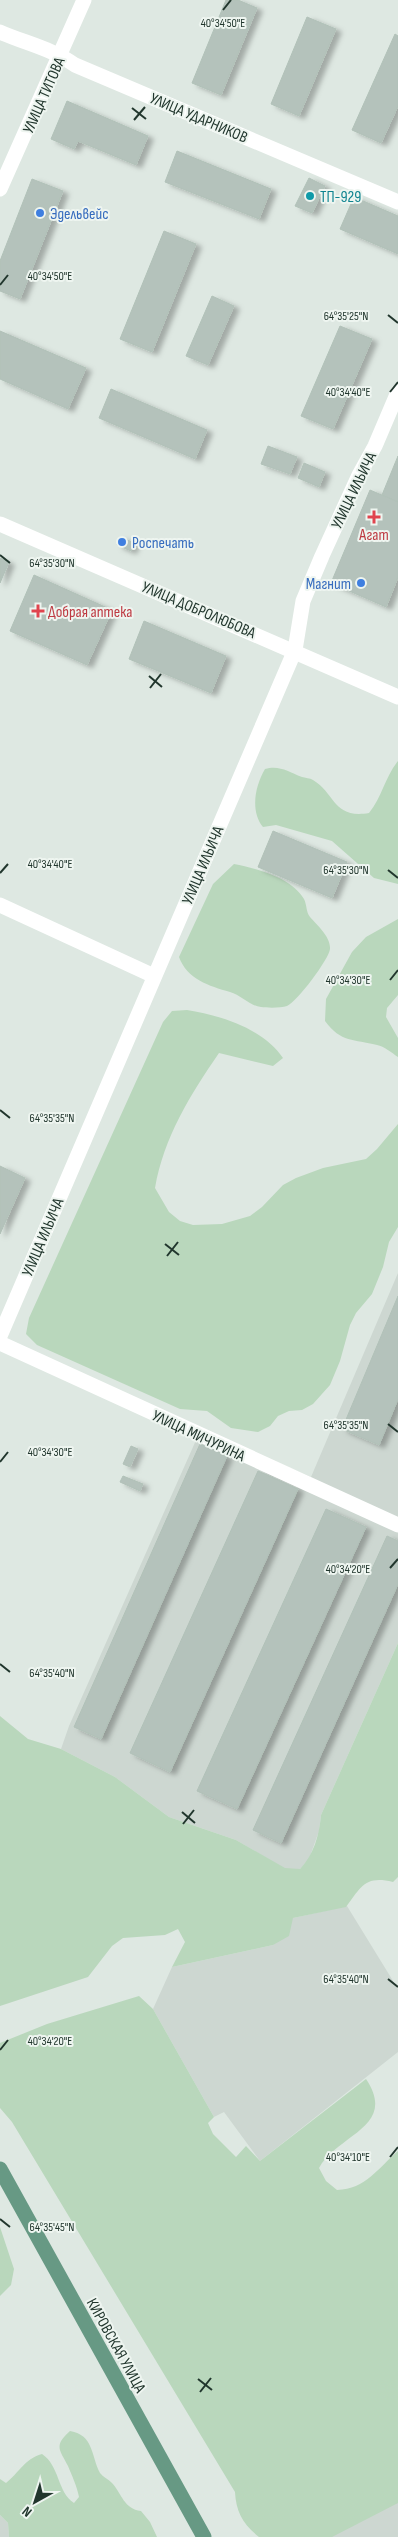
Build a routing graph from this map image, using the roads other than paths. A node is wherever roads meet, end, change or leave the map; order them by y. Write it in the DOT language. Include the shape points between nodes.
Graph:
graph roads {
  1 [pos="84,0"];
  2 [pos="0,32"];
  3 [pos="61,55"];
  4 [pos="0,189"];
  5 [pos="398,202"];
  6 [pos="398,392"];
  7 [pos="0,524"];
  8 [pos="295,650"];
  9 [pos="398,697"];
  10 [pos="0,905"];
  11 [pos="154,976"];
  12 [pos="0,1336"];
  13 [pos="0,1343"];
  14 [pos="398,1525"];
  15 [pos="0,2169"];
  16 [pos="204,2537"];
  1 -- 3 [label="street, УЛИЦА ТИТОВА"];
  2 -- 3 [label="street, УЛИЦА УДАРНИКОВ"];
  3 -- 4 [label="street, УЛИЦА ТИТОВА"];
  3 -- 5 [label="street, УЛИЦА УДАРНИКОВ" via="75,65"];
  6 -- 8 [label="street, УЛИЦА ИЛЬИЧА" via="303,601"];
  7 -- 8 [label="street, УЛИЦА ДОБРОЛЮБОВА"];
  8 -- 9 [label="street, УЛИЦА ДОБРОЛЮБОВА"];
  8 -- 11 [label="street, УЛИЦА ИЛЬИЧА"];
  10 -- 11 [label="street"];
  11 -- 12 [label="street, УЛИЦА ИЛЬИЧА"];
  13 -- 14 [label="street, УЛИЦА МИЧУРИНА"];
  15 -- 16 [label="main road, КИРОВСКАЯ УЛИЦА"];
}
